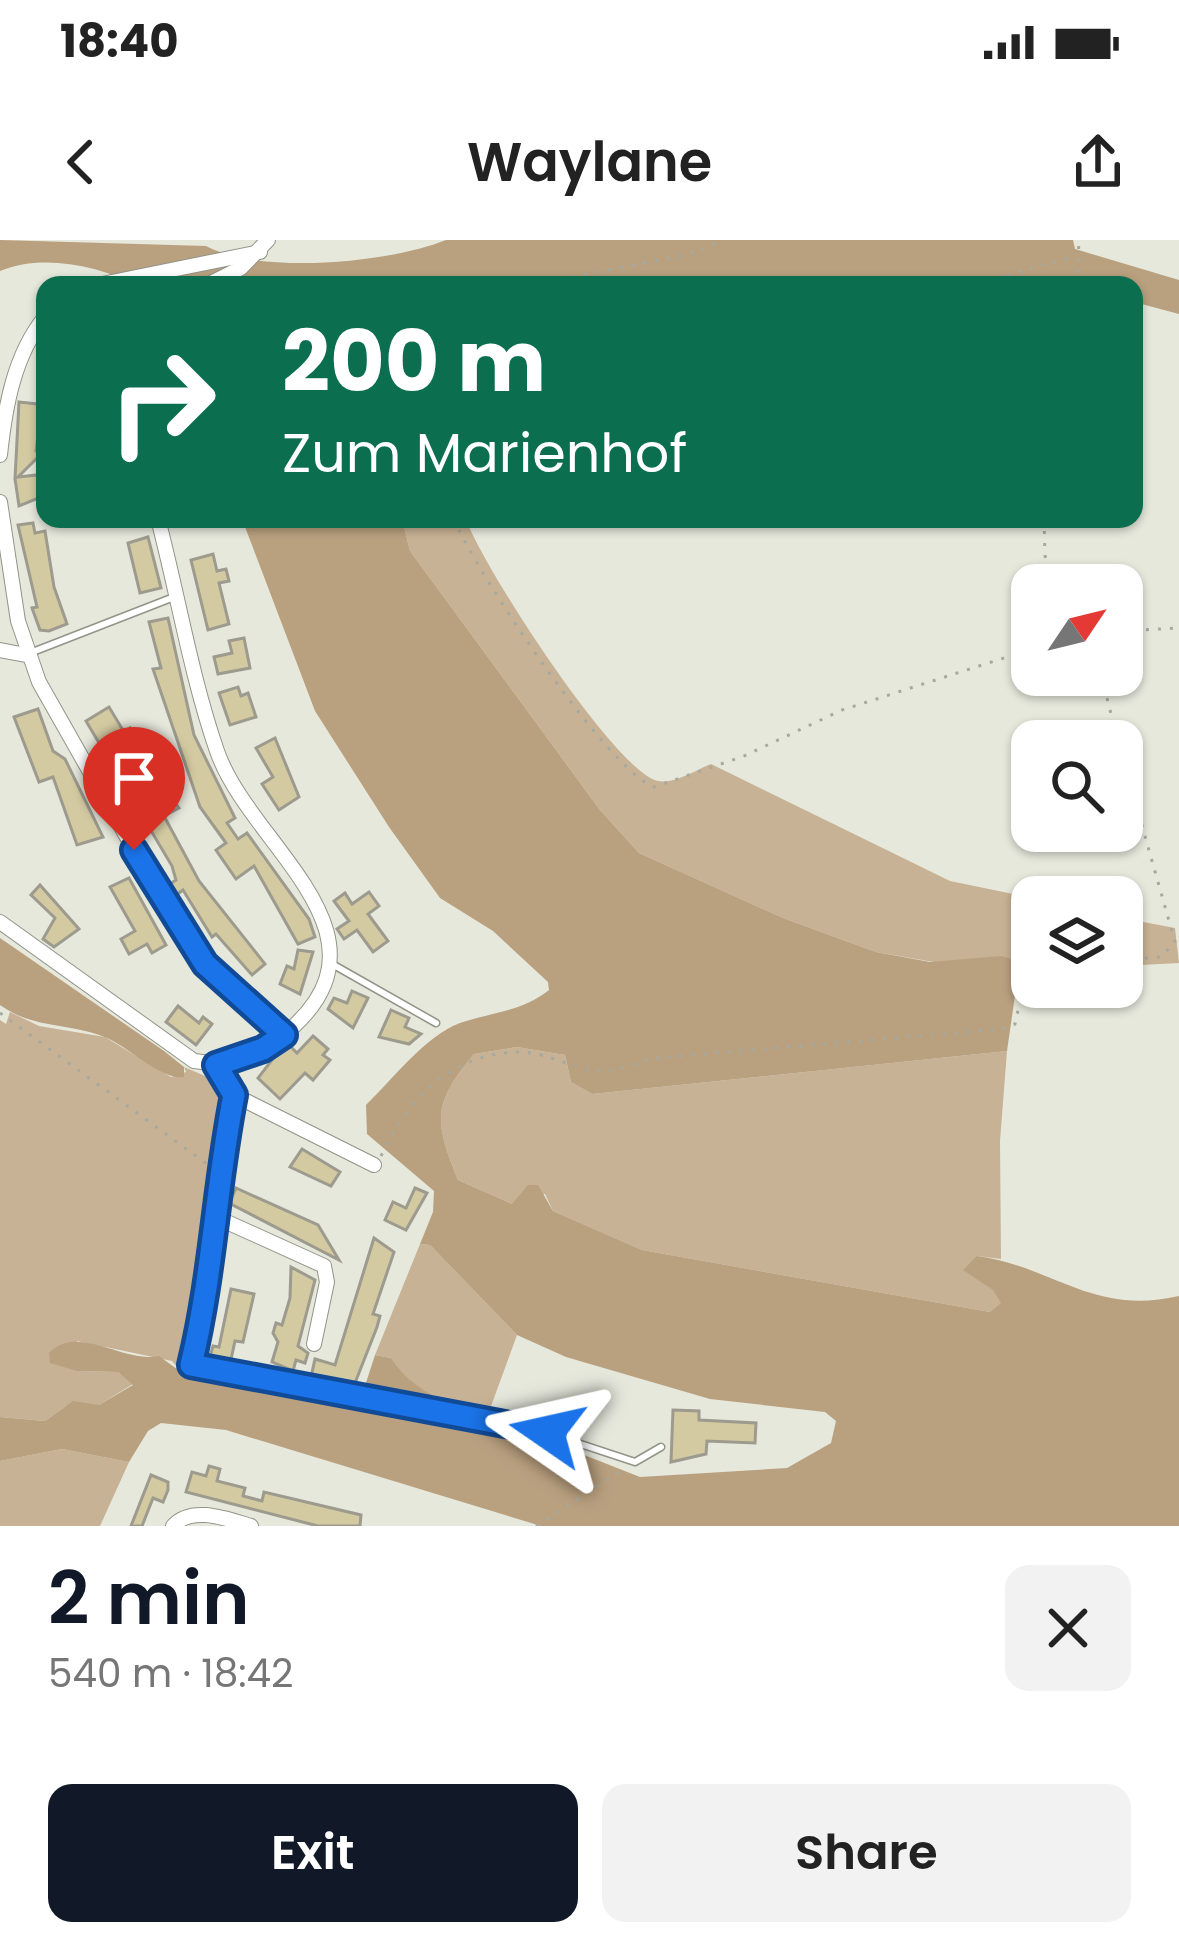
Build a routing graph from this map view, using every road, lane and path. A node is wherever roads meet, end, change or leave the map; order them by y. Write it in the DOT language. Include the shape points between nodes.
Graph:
graph roads {
  1 [pos="725,240"];
  2 [pos="1079,240"];
  3 [pos="264,246"];
  4 [pos="1076,256"];
  5 [pos="136,276"];
  6 [pos="220,276"];
  7 [pos="577,276"];
  8 [pos="1004,276"];
  9 [pos="1076,276"];
  10 [pos="36,333"];
  11 [pos="0,455"];
  12 [pos="0,502"];
  13 [pos="160,528"];
  14 [pos="460,528"];
  15 [pos="1044,528"];
  16 [pos="1049,564"];
  17 [pos="178,596"];
  18 [pos="1179,628"];
  19 [pos="1143,630"];
  20 [pos="0,650"];
  21 [pos="26,655"];
  22 [pos="1011,656"];
  23 [pos="1143,831"];
  24 [pos="0,922"];
  25 [pos="1176,950"];
  26 [pos="1143,958"];
  27 [pos="332,964"];
  28 [pos="1018,1008"];
  29 [pos="1,1016"];
  30 [pos="436,1024"];
  31 [pos="284,1035"];
  32 [pos="216,1065"];
  33 [pos="234,1095"];
  34 [pos="374,1165"];
  35 [pos="218,1171"];
  36 [pos="218,1218"];
  37 [pos="314,1344"];
  38 [pos="191,1365"];
  39 [pos="661,1447"];
  40 [pos="635,1462"];
  41 [pos="173,1526"];
  42 [pos="251,1526"];
  43 [pos="536,1526"];
  1 -- 7 [label="path"];
  2 -- 4 [label="path"];
  3 -- 5 [label="street"];
  3 -- 6 [label="street"];
  4 -- 8 [label="path"];
  4 -- 9 [label="path"];
  10 -- 11 [label="street" via="18,366"];
  12 -- 21 [label="street"];
  13 -- 17 [label="street"];
  14 -- 22 [label="path" via="561,690 635,777 654,788 842,710"];
  15 -- 16 [label="path"];
  17 -- 21 [label="lane"];
  17 -- 27 [label="street" via="223,764 245,808 316,901"];
  18 -- 19 [label="path"];
  20 -- 21 [label="street"];
  21 -- 31 [label="street" via="183,936"];
  23 -- 25 [label="path"];
  24 -- 32 [label="street" via="180,1056"];
  25 -- 26 [label="path"];
  27 -- 30 [label="lane"];
  27 -- 31 [label="street" via="316,1001"];
  28 -- 34 [label="path" via="1015,1024 1003,1029 655,1058 603,1071 521,1052 478,1061 445,1073 410,1102"];
  29 -- 35 [label="path"];
  31 -- 32 [label="street"];
  32 -- 33 [label="street"];
  33 -- 34 [label="street"];
  33 -- 35 [label="street"];
  35 -- 36 [label="street"];
  36 -- 37 [label="street" via="324,1266"];
  36 -- 38 [label="street"];
  38 -- 40 [label="lane" via="547,1432"];
  39 -- 40 [label="lane"];
  40 -- 43 [label="path"];
  41 -- 42 [label="street" via="198,1514"];
}
